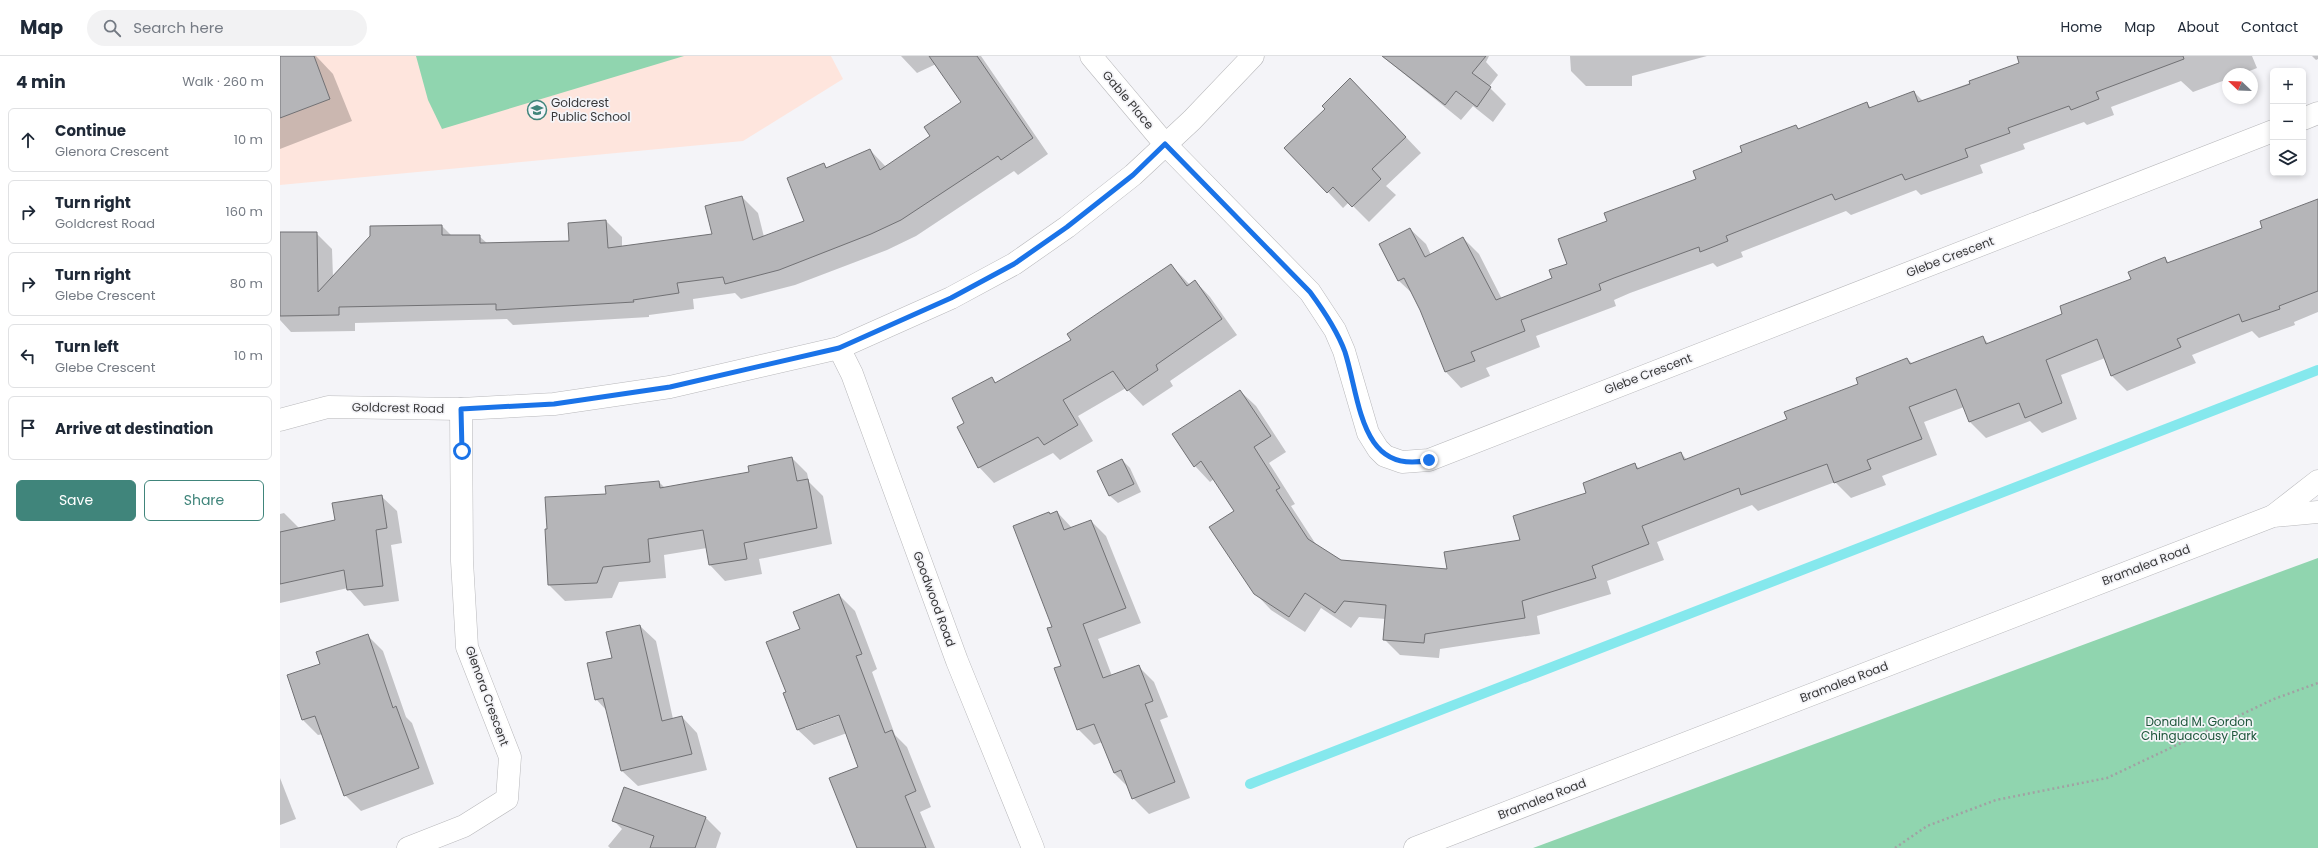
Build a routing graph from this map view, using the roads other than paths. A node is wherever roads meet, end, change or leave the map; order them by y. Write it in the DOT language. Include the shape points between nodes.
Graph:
graph roads {
  1 [pos="1091,56"];
  2 [pos="1253,56"];
  3 [pos="2318,113"];
  4 [pos="2306,118"];
  5 [pos="2270,132"];
  6 [pos="1165,144"];
  7 [pos="839,348"];
  8 [pos="461,409"];
  9 [pos="280,420"];
  10 [pos="2318,481"];
  11 [pos="2318,512"];
  12 [pos="2273,516"];
  13 [pos="408,848"];
  14 [pos="1033,848"];
  15 [pos="1415,848"];
  1 -- 6 [label="street, Gable Place"];
  2 -- 6 [label="street, Goldcrest Road" via="1192,120"];
  3 -- 4 [label="street"];
  5 -- 6 [label="street, Glebe Crescent" via="1429,460 1410,462 1385,456 1372,442 1344,351 1335,330 1310,292"];
  6 -- 7 [label="street, Goldcrest Road" via="1133,175 1067,227 1014,264 944,302"];
  7 -- 8 [label="street, Goldcrest Road" via="670,387 554,404"];
  7 -- 14 [label="street, Goodwood Road" via="852,374 957,661"];
  8 -- 9 [label="street, Goldcrest Road" via="328,407"];
  8 -- 13 [label="street, Glenora Crescent" via="462,561 467,647 510,757 507,799 464,826"];
  10 -- 12 [label="street, Bramalea Road"];
  11 -- 12 [label="street, Bramalea Road"];
  12 -- 15 [label="street, Bramalea Road"];
}
